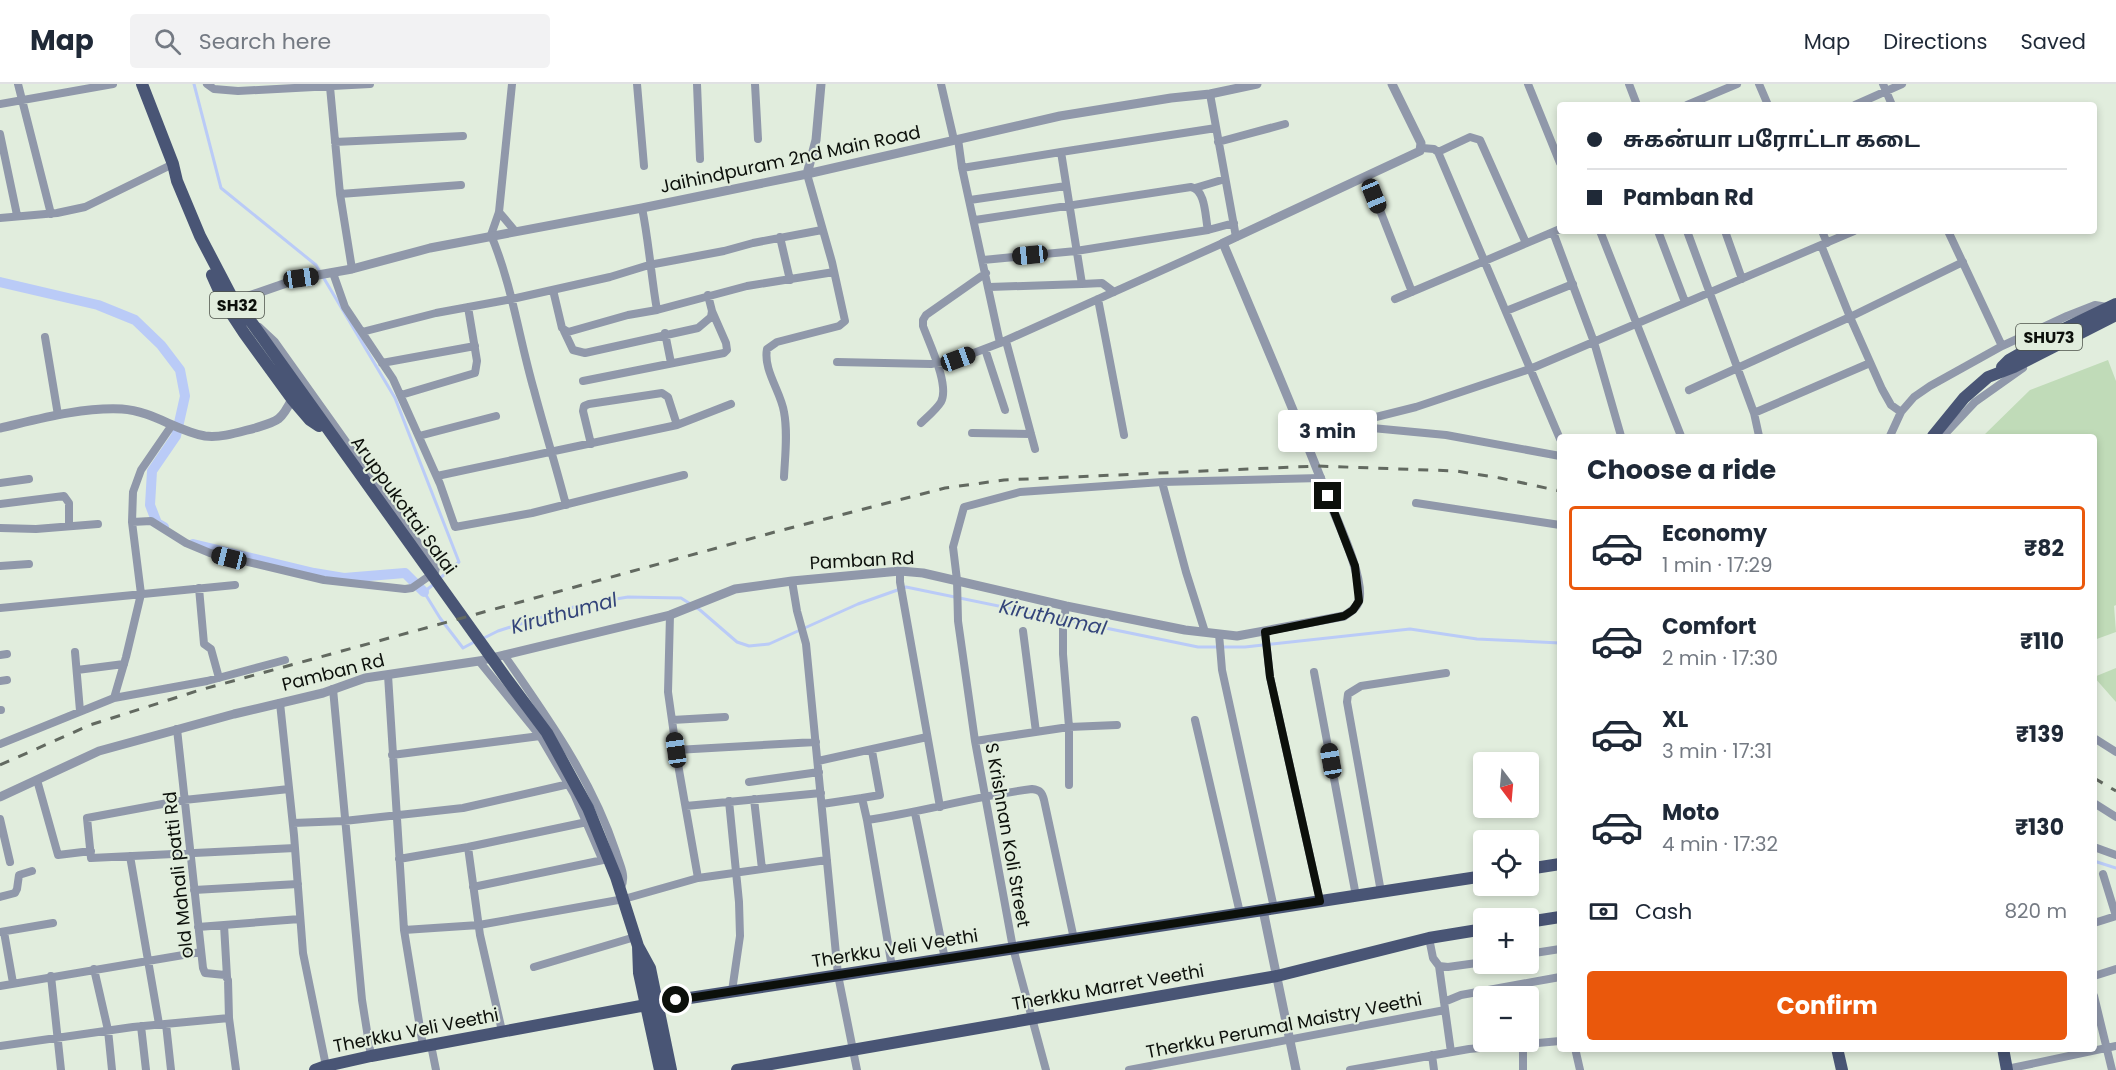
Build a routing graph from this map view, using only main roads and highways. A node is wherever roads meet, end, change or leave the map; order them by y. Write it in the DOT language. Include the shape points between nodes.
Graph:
graph roads {
  1 [pos="142,84"];
  2 [pos="177,182"];
  3 [pos="2113,311"];
  4 [pos="1935,434"];
  5 [pos="331,435"];
  6 [pos="1557,864"];
  7 [pos="1539,867"];
  8 [pos="1473,878"];
  9 [pos="1557,917"];
  10 [pos="1539,920"];
  11 [pos="1473,931"];
  12 [pos="652,1004"];
  13 [pos="1838,1052"];
  14 [pos="2004,1052"];
  15 [pos="320,1068"];
  16 [pos="660,1070"];
  17 [pos="671,1070"];
  18 [pos="737,1070"];
  19 [pos="1842,1070"];
  20 [pos="2007,1070"];
  1 -- 2 [label="main road, Aruppukottai Salai / SH32"];
  2 -- 5 [label="main road, Aruppukottai Salai / SH32" via="234,302"];
  2 -- 5 [label="main road" via="191,236 225,304 292,399 310,420"];
  3 -- 4 [label="main road, SHU73" via="2064,329 2009,360 1964,398"];
  5 -- 12 [label="main road, Aruppukottai Salai / SH32" via="547,733 588,808 620,888 637,941 639,973"];
  6 -- 7 [label="main road"];
  8 -- 12 [label="main road, Therkku Veli Veethi"];
  9 -- 10 [label="main road"];
  11 -- 18 [label="main road, Therkku Marret Veethi" via="1428,938 1277,976"];
  12 -- 15 [label="main road, Therkku Veli Veethi"];
  12 -- 16 [label="main road, Aruppukottai Salai"];
  12 -- 17 [label="main road, Aruppukottai Salai"];
  13 -- 19 [label="main road"];
  14 -- 20 [label="main road"];
}
